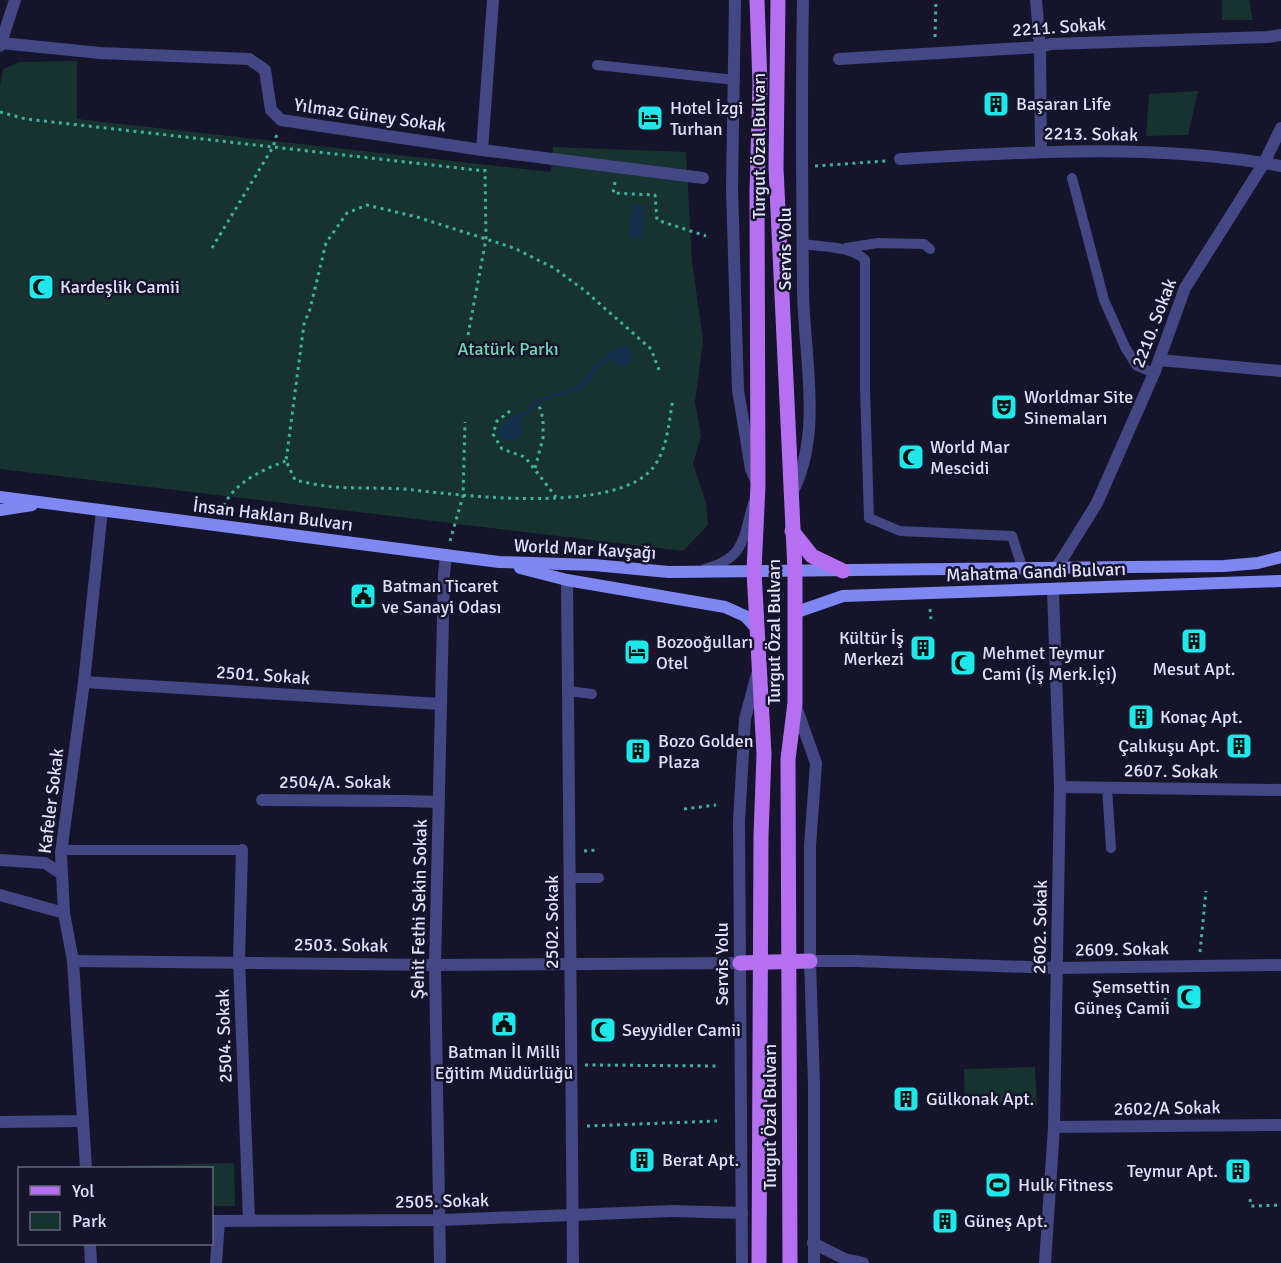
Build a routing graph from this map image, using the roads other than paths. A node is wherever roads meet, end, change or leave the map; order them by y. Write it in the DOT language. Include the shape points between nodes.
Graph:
graph roads {
  1 [pos="15,0"];
  2 [pos="493,0"];
  3 [pos="735,0"];
  4 [pos="757,0"];
  5 [pos="778,0"];
  6 [pos="803,0"];
  7 [pos="1036,0"];
  8 [pos="1281,35"];
  9 [pos="0,44"];
  10 [pos="1040,47"];
  11 [pos="839,59"];
  12 [pos="597,65"];
  13 [pos="735,80"];
  14 [pos="1281,128"];
  15 [pos="482,150"];
  16 [pos="1041,151"];
  17 [pos="900,159"];
  18 [pos="1264,163"];
  19 [pos="1281,166"];
  20 [pos="703,178"];
  21 [pos="1072,178"];
  22 [pos="803,244"];
  23 [pos="840,249"];
  24 [pos="930,249"];
  25 [pos="1159,360"];
  26 [pos="1281,371"];
  27 [pos="1154,373"];
  28 [pos="758,485"];
  29 [pos="791,494"];
  30 [pos="0,497"];
  31 [pos="42,503"];
  32 [pos="0,510"];
  33 [pos="102,510"];
  34 [pos="792,531"];
  35 [pos="447,555"];
  36 [pos="1281,557"];
  37 [pos="499,562"];
  38 [pos="1056,569"];
  39 [pos="1023,570"];
  40 [pos="698,571"];
  41 [pos="754,571"];
  42 [pos="795,571"];
  43 [pos="843,572"];
  44 [pos="567,580"];
  45 [pos="1281,581"];
  46 [pos="1053,591"];
  47 [pos="794,614"];
  48 [pos="756,628"];
  49 [pos="760,667"];
  50 [pos="84,682"];
  51 [pos="568,691"];
  52 [pos="592,694"];
  53 [pos="795,703"];
  54 [pos="440,704"];
  55 [pos="1060,787"];
  56 [pos="1107,788"];
  57 [pos="1281,790"];
  58 [pos="262,800"];
  59 [pos="438,802"];
  60 [pos="1112,848"];
  61 [pos="62,850"];
  62 [pos="242,850"];
  63 [pos="0,860"];
  64 [pos="62,874"];
  65 [pos="570,878"];
  66 [pos="599,878"];
  67 [pos="0,895"];
  68 [pos="64,913"];
  69 [pos="239,960"];
  70 [pos="73,961"];
  71 [pos="810,961"];
  72 [pos="740,963"];
  73 [pos="761,963"];
  74 [pos="790,963"];
  75 [pos="571,964"];
  76 [pos="435,965"];
  77 [pos="1281,965"];
  78 [pos="1057,968"];
  79 [pos="82,1120"];
  80 [pos="0,1122"];
  81 [pos="1281,1125"];
  82 [pos="1054,1127"];
  83 [pos="86,1167"];
  84 [pos="742,1214"];
  85 [pos="572,1215"];
  86 [pos="249,1220"];
  87 [pos="441,1220"];
  88 [pos="215,1221"];
  89 [pos="813,1243"];
  90 [pos="90,1245"];
  91 [pos="91,1263"];
  92 [pos="216,1263"];
  93 [pos="440,1263"];
  94 [pos="573,1263"];
  95 [pos="742,1263"];
  96 [pos="759,1263"];
  97 [pos="790,1263"];
  98 [pos="814,1263"];
  99 [pos="863,1263"];
  100 [pos="1045,1263"];
  1 -- 9 [label="street"];
  2 -- 15 [label="street"];
  3 -- 13 [label="street"];
  4 -- 28 [label="main road, Turgut Özal Bulvarı"];
  5 -- 29 [label="main road, Turgut Özal Bulvarı" via="776,168"];
  6 -- 22 [label="street, Servis Yolu"];
  7 -- 10 [label="street"];
  8 -- 10 [label="street, 2211. Sokak"];
  9 -- 15 [label="street, Yılmaz Güney Sokak" via="249,59 265,70 271,110 281,120"];
  10 -- 11 [label="street, 2211. Sokak"];
  10 -- 16 [label="street"];
  12 -- 13 [label="lane"];
  13 -- 28 [label="street" via="732,188 738,390 751,469"];
  14 -- 18 [label="street, 2210. Sokak"];
  15 -- 20 [label="street, Yılmaz Güney Sokak"];
  16 -- 17 [label="street, 2213. Sokak"];
  16 -- 18 [label="street, 2213. Sokak" via="1184,154"];
  18 -- 19 [label="street, 2213. Sokak"];
  18 -- 25 [label="street, 2210. Sokak" via="1185,288"];
  21 -- 27 [label="lane" via="1104,300 1137,366"];
  22 -- 23 [label="lane"];
  22 -- 29 [label="street, Servis Yolu" via="809,427 799,479"];
  23 -- 24 [label="lane" via="879,243 924,244"];
  23 -- 39 [label="lane" via="860,254 865,260 869,518 900,531 1012,536"];
  25 -- 26 [label="street"];
  25 -- 27 [label="street, 2210. Sokak"];
  27 -- 38 [label="street, 2210. Sokak" via="1098,503"];
  28 -- 40 [label="lane" via="739,549 726,564"];
  28 -- 41 [label="main road, Turgut Özal Bulvarı"];
  29 -- 34 [label="main road, Turgut Özal Bulvarı"];
  30 -- 31 [label="main road"];
  31 -- 32 [label="main road"];
  31 -- 33 [label="main road, İnsan Hakları Bulvarı"];
  33 -- 35 [label="main road, İnsan Hakları Bulvarı"];
  33 -- 50 [label="street, Kafeler Sokak"];
  34 -- 42 [label="main road, Turgut Özal Bulvarı"];
  34 -- 43 [label="main road" via="812,556"];
  35 -- 37 [label="main road, İnsan Hakları Bulvarı"];
  35 -- 54 [label="street, Şehit Fethi Sekin Sokak"];
  36 -- 38 [label="main road, Mahatma Gandi Bulvarı" via="1224,566"];
  37 -- 40 [label="main road, World Mar Kavşağı"];
  37 -- 44 [label="main road, World Mar Kavşağı"];
  38 -- 39 [label="main road, Mahatma Gandi Bulvarı"];
  39 -- 43 [label="main road, Mahatma Gandi Bulvarı"];
  40 -- 41 [label="main road, World Mar Kavşağı"];
  41 -- 42 [label="main road, World Mar Kavşağı"];
  41 -- 48 [label="main road, Turgut Özal Bulvarı"];
  42 -- 43 [label="main road, Mahatma Gandi Bulvarı"];
  42 -- 47 [label="main road, Turgut Özal Bulvarı"];
  44 -- 48 [label="main road, World Mar Kavşağı" via="725,607 746,616"];
  44 -- 51 [label="street, 2502. Sokak"];
  45 -- 46 [label="main road, Mahatma Gandi Bulvarı"];
  46 -- 47 [label="main road, Mahatma Gandi Bulvarı" via="843,596"];
  46 -- 55 [label="street, 2602. Sokak"];
  47 -- 53 [label="main road, Turgut Özal Bulvarı"];
  48 -- 49 [label="main road, Turgut Özal Bulvarı"];
  49 -- 72 [label="street, Servis Yolu" via="745,719 739,821"];
  49 -- 73 [label="main road, Turgut Özal Bulvarı" via="764,754"];
  50 -- 54 [label="street, 2501. Sokak"];
  50 -- 61 [label="street, Kafeler Sokak"];
  51 -- 52 [label="lane"];
  51 -- 65 [label="street, 2502. Sokak"];
  53 -- 71 [label="street" via="816,763 810,846"];
  53 -- 74 [label="main road, Turgut Özal Bulvarı" via="788,759"];
  54 -- 59 [label="street, Şehit Fethi Sekin Sokak"];
  55 -- 56 [label="street, 2607. Sokak"];
  55 -- 78 [label="street, 2602. Sokak"];
  56 -- 57 [label="street, 2607. Sokak"];
  56 -- 60 [label="lane"];
  58 -- 59 [label="street, 2504/A. Sokak"];
  59 -- 76 [label="street, Şehit Fethi Sekin Sokak"];
  61 -- 62 [label="lane"];
  61 -- 64 [label="street, Kafeler Sokak"];
  62 -- 69 [label="street, 2504. Sokak"];
  63 -- 64 [label="street" via="45,863"];
  64 -- 68 [label="street, Kafeler Sokak"];
  65 -- 66 [label="lane"];
  65 -- 75 [label="street, 2502. Sokak"];
  67 -- 68 [label="street"];
  68 -- 70 [label="street, Kafeler Sokak"];
  69 -- 70 [label="street, 2503. Sokak"];
  69 -- 76 [label="street, 2503. Sokak"];
  69 -- 86 [label="street, 2504. Sokak"];
  70 -- 79 [label="street, Kafeler Sokak"];
  71 -- 74 [label="main road"];
  71 -- 78 [label="street, 2609. Sokak"];
  71 -- 89 [label="street"];
  72 -- 73 [label="main road"];
  72 -- 75 [label="street, 2503. Sokak"];
  72 -- 84 [label="street, Servis Yolu"];
  73 -- 74 [label="main road"];
  73 -- 96 [label="main road, Turgut Özal Bulvarı"];
  74 -- 97 [label="main road, Turgut Özal Bulvarı"];
  75 -- 76 [label="street, 2503. Sokak"];
  75 -- 85 [label="street, 2502. Sokak"];
  76 -- 87 [label="street, Şehit Fethi Sekin Sokak"];
  77 -- 78 [label="street, 2609. Sokak"];
  78 -- 82 [label="street, 2602. Sokak"];
  79 -- 80 [label="street"];
  79 -- 83 [label="street, Kafeler Sokak"];
  81 -- 82 [label="street, 2602/A Sokak"];
  82 -- 100 [label="street, 2602. Sokak"];
  84 -- 85 [label="street, 2505. Sokak" via="672,1211"];
  84 -- 95 [label="street, Servis Yolu"];
  85 -- 87 [label="street, 2505. Sokak"];
  85 -- 94 [label="street, 2502. Sokak"];
  86 -- 87 [label="street, 2505. Sokak"];
  86 -- 88 [label="street, 2505. Sokak"];
  87 -- 93 [label="street, Şehit Fethi Sekin Sokak"];
  88 -- 92 [label="street"];
  89 -- 98 [label="street"];
  89 -- 99 [label="street"];
  90 -- 91 [label="street"];
}
